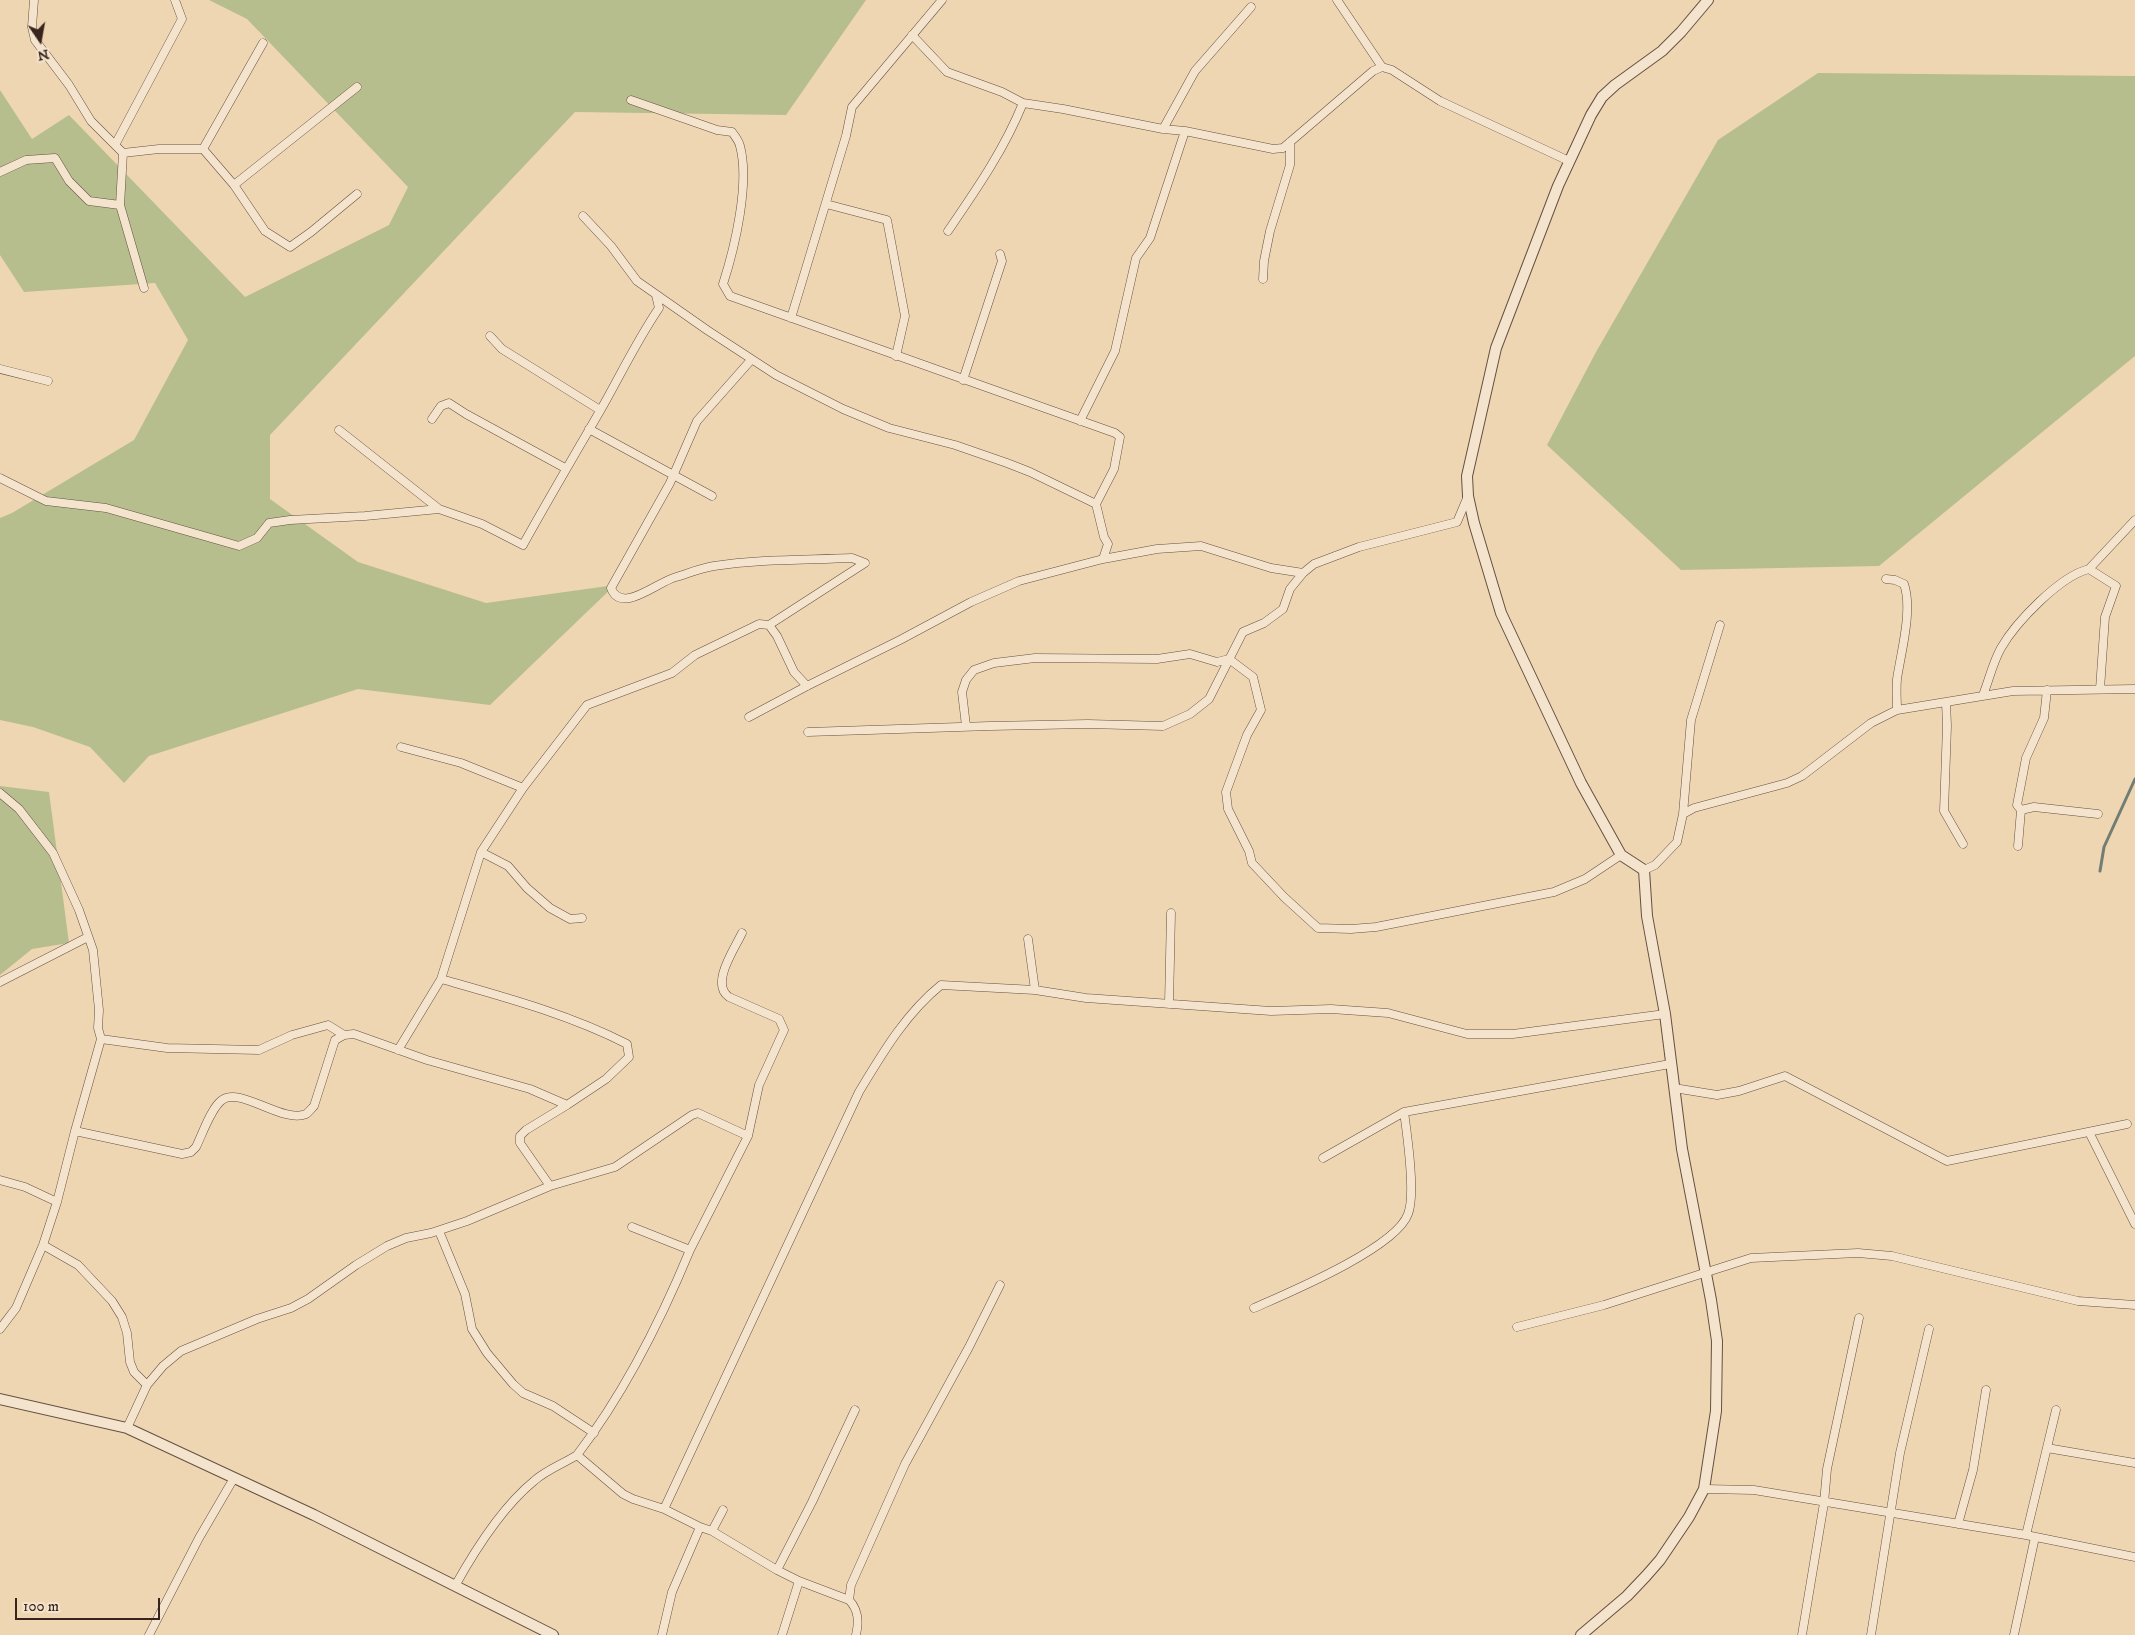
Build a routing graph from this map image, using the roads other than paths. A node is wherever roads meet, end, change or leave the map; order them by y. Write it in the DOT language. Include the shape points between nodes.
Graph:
graph roads {
  1 [pos="34,0"];
  2 [pos="175,0"];
  3 [pos="942,0"];
  4 [pos="1337,0"];
  5 [pos="1708,0"];
  6 [pos="1251,7"];
  7 [pos="912,35"];
  8 [pos="263,42"];
  9 [pos="1382,67"];
  10 [pos="357,87"];
  11 [pos="631,100"];
  12 [pos="1023,103"];
  13 [pos="1163,129"];
  14 [pos="1185,131"];
  15 [pos="1290,142"];
  16 [pos="115,145"];
  17 [pos="203,149"];
  18 [pos="123,153"];
  19 [pos="1569,161"];
  20 [pos="0,172"];
  21 [pos="234,185"];
  22 [pos="357,194"];
  23 [pos="826,204"];
  24 [pos="120,205"];
  25 [pos="583,216"];
  26 [pos="948,231"];
  27 [pos="1000,254"];
  28 [pos="1263,279"];
  29 [pos="144,288"];
  30 [pos="656,295"];
  31 [pos="790,318"];
  32 [pos="490,336"];
  33 [pos="896,356"];
  34 [pos="751,360"];
  35 [pos="0,369"];
  36 [pos="963,380"];
  37 [pos="48,381"];
  38 [pos="600,410"];
  39 [pos="432,420"];
  40 [pos="1080,421"];
  41 [pos="589,429"];
  42 [pos="339,430"];
  43 [pos="565,468"];
  44 [pos="673,476"];
  45 [pos="0,478"];
  46 [pos="712,496"];
  47 [pos="1468,496"];
  48 [pos="1096,504"];
  49 [pos="439,509"];
  50 [pos="2135,520"];
  51 [pos="1104,559"];
  52 [pos="2089,569"];
  53 [pos="1303,573"];
  54 [pos="1886,579"];
  55 [pos="769,625"];
  56 [pos="1720,625"];
  57 [pos="1229,659"];
  58 [pos="807,686"];
  59 [pos="2100,689"];
  60 [pos="2135,689"];
  61 [pos="2047,690"];
  62 [pos="1983,695"];
  63 [pos="1946,702"];
  64 [pos="1897,710"];
  65 [pos="749,717"];
  66 [pos="966,726"];
  67 [pos="808,732"];
  68 [pos="401,747"];
  69 [pos="523,788"];
  70 [pos="0,794"];
  71 [pos="2021,810"];
  72 [pos="1683,814"];
  73 [pos="2098,814"];
  74 [pos="1964,844"];
  75 [pos="2018,846"];
  76 [pos="481,852"];
  77 [pos="1621,855"];
  78 [pos="1644,870"];
  79 [pos="1171,914"];
  80 [pos="582,918"];
  81 [pos="742,933"];
  82 [pos="88,937"];
  83 [pos="1028,939"];
  84 [pos="441,979"];
  85 [pos="0,982"];
  86 [pos="1035,990"];
  87 [pos="1169,1004"];
  88 [pos="1665,1014"];
  89 [pos="344,1035"];
  90 [pos="101,1039"];
  91 [pos="398,1050"];
  92 [pos="1670,1064"];
  93 [pos="1674,1088"];
  94 [pos="567,1105"];
  95 [pos="1404,1112"];
  96 [pos="2127,1124"];
  97 [pos="75,1131"];
  98 [pos="2089,1132"];
  99 [pos="748,1136"];
  100 [pos="1323,1158"];
  101 [pos="0,1180"];
  102 [pos="550,1186"];
  103 [pos="57,1202"];
  104 [pos="2135,1224"];
  105 [pos="632,1227"];
  106 [pos="439,1231"];
  107 [pos="43,1245"];
  108 [pos="690,1250"];
  109 [pos="1706,1272"];
  110 [pos="1000,1285"];
  111 [pos="2135,1305"];
  112 [pos="1254,1308"];
  113 [pos="1859,1318"];
  114 [pos="1517,1327"];
  115 [pos="1929,1329"];
  116 [pos="0,1330"];
  117 [pos="147,1385"];
  118 [pos="1986,1390"];
  119 [pos="0,1399"];
  120 [pos="855,1410"];
  121 [pos="2056,1410"];
  122 [pos="127,1428"];
  123 [pos="594,1433"];
  124 [pos="2047,1448"];
  125 [pos="576,1455"];
  126 [pos="2135,1463"];
  127 [pos="234,1478"];
  128 [pos="1704,1489"];
  129 [pos="1824,1503"];
  130 [pos="664,1509"];
  131 [pos="723,1510"];
  132 [pos="1892,1512"];
  133 [pos="1958,1524"];
  134 [pos="700,1527"];
  135 [pos="712,1531"];
  136 [pos="2026,1535"];
  137 [pos="2035,1537"];
  138 [pos="2135,1557"];
  139 [pos="777,1570"];
  140 [pos="798,1581"];
  141 [pos="455,1586"];
  142 [pos="849,1600"];
  143 [pos="548,1634"];
  144 [pos="149,1635"];
  145 [pos="662,1635"];
  146 [pos="782,1635"];
  147 [pos="856,1635"];
  148 [pos="1582,1635"];
  149 [pos="1802,1635"];
  150 [pos="1871,1635"];
  151 [pos="2014,1635"];
  1 -- 16 [label="street" via="32,27 35,40 91,121"];
  2 -- 16 [label="street" via="182,19"];
  3 -- 7 [label="street"];
  4 -- 9 [label="street"];
  5 -- 19 [label="street" via="1662,51 1602,97"];
  6 -- 13 [label="street" via="1195,71"];
  7 -- 12 [label="street" via="947,72"];
  7 -- 23 [label="street" via="852,107"];
  8 -- 17 [label="street"];
  9 -- 15 [label="street" via="1367,76"];
  9 -- 19 [label="street" via="1392,70 1440,102"];
  10 -- 21 [label="street"];
  11 -- 31 [label="street" via="717,130 732,132 740,144 744,190 723,284 730,296"];
  12 -- 13 [label="street"];
  12 -- 26 [label="street" via="985,177"];
  13 -- 14 [label="street"];
  14 -- 15 [label="street" via="1273,149 1283,148"];
  14 -- 40 [label="street" via="1150,238 1136,258 1115,350"];
  15 -- 28 [label="street" via="1290,165 1270,231"];
  16 -- 18 [label="street"];
  17 -- 18 [label="street"];
  17 -- 21 [label="street"];
  18 -- 24 [label="street"];
  19 -- 47 [label="street" via="1496,348 1467,476"];
  20 -- 24 [label="street" via="26,160 55,158 69,181 89,201"];
  21 -- 22 [label="street" via="265,231 290,247"];
  23 -- 31 [label="street"];
  23 -- 33 [label="street" via="887,220 905,316"];
  24 -- 29 [label="street"];
  25 -- 30 [label="street" via="612,246 636,281"];
  27 -- 36 [label="street" via="1002,261"];
  30 -- 34 [label="street"];
  30 -- 38 [label="street" via="659,308 637,341"];
  31 -- 33 [label="street"];
  32 -- 38 [label="street" via="502,349"];
  33 -- 36 [label="street"];
  34 -- 44 [label="street" via="698,421"];
  34 -- 48 [label="street" via="843,409 889,428 1007,463"];
  35 -- 37 [label="street"];
  36 -- 40 [label="street"];
  38 -- 41 [label="street"];
  39 -- 43 [label="street" via="441,406 449,403"];
  40 -- 48 [label="street" via="1120,437 1114,469"];
  41 -- 43 [label="street"];
  41 -- 44 [label="street"];
  42 -- 49 [label="street"];
  43 -- 49 [label="street" via="523,545 482,524"];
  44 -- 46 [label="street"];
  44 -- 55 [label="street" via="611,588 613,595 630,600 665,580 712,567 748,562 852,558 865,564"];
  45 -- 49 [label="street" via="46,501 106,508 239,546 257,538 270,523"];
  47 -- 53 [label="street" via="1458,522 1358,547 1314,564"];
  47 -- 77 [label="street" via="1501,613 1581,783"];
  48 -- 51 [label="street" via="1108,544"];
  50 -- 52 [label="street"];
  51 -- 53 [label="street" via="1157,549 1201,546 1271,568"];
  51 -- 58 [label="street" via="1019,581"];
  52 -- 59 [label="street" via="2116,586 2104,626"];
  52 -- 62 [label="street" via="2052,589 2017,625 2001,648"];
  53 -- 57 [label="street" via="1290,589 1283,609 1264,623 1243,632"];
  54 -- 64 [label="street" via="1904,584 1906,590 1907,616 1896,683"];
  55 -- 58 [label="street" via="794,672"];
  55 -- 69 [label="street" via="759,624 695,655 672,673 587,705"];
  56 -- 72 [label="street" via="1691,720"];
  57 -- 66 [label="street" via="1209,698 1190,714 1163,726"];
  57 -- 66 [label="street" via="1217,662 1190,654 1157,659 1035,658 994,663 974,670 966,680 962,692"];
  57 -- 77 [label="street" via="1253,677 1261,710 1246,735 1226,792 1228,810 1252,863 1318,928 1376,927 1554,892 1585,879"];
  58 -- 65 [label="street"];
  59 -- 60 [label="street"];
  59 -- 61 [label="street"];
  61 -- 62 [label="street"];
  61 -- 71 [label="street" via="2044,718 2026,758 2017,805"];
  62 -- 63 [label="street"];
  63 -- 64 [label="street"];
  63 -- 74 [label="street" via="1944,811"];
  64 -- 72 [label="street" via="1871,723 1802,776"];
  66 -- 67 [label="street"];
  68 -- 69 [label="street" via="461,763"];
  69 -- 76 [label="street"];
  70 -- 82 [label="street" via="19,809 53,853"];
  71 -- 73 [label="street" via="2034,807"];
  71 -- 75 [label="street"];
  72 -- 78 [label="street" via="1677,842 1655,865"];
  76 -- 80 [label="street" via="508,866 550,908 570,919"];
  76 -- 84 [label="street"];
  77 -- 78 [label="street"];
  78 -- 88 [label="street" via="1648,916"];
  79 -- 87 [label="street"];
  81 -- 99 [label="street" via="721,978 721,988 729,997 779,1019 784,1030 759,1085"];
  82 -- 85 [label="street"];
  82 -- 90 [label="street" via="93,950"];
  83 -- 86 [label="street"];
  84 -- 91 [label="street"];
  84 -- 94 [label="street" via="534,1005 578,1024 596,1028 627,1044 629,1057 606,1079"];
  86 -- 87 [label="street" via="1070,997"];
  86 -- 130 [label="street" via="941,985 921,1001 881,1055 858,1092"];
  87 -- 88 [label="street" via="1271,1011 1331,1009 1388,1013 1467,1034 1491,1035"];
  88 -- 92 [label="street"];
  89 -- 90 [label="street" via="328,1025 292,1035 259,1050 167,1048"];
  89 -- 91 [label="street" via="354,1034"];
  89 -- 97 [label="street" via="335,1040 314,1106 307,1114 297,1116 233,1096 222,1099 196,1147 182,1154"];
  90 -- 97 [label="street"];
  91 -- 94 [label="street" via="530,1089"];
  92 -- 93 [label="street"];
  92 -- 95 [label="street"];
  93 -- 98 [label="street" via="1717,1095 1785,1076 1947,1160"];
  93 -- 109 [label="street" via="1689,1193"];
  94 -- 102 [label="street" via="520,1136 520,1143"];
  95 -- 100 [label="street"];
  95 -- 112 [label="street" via="1411,1197 1408,1214 1400,1228 1379,1245"];
  96 -- 98 [label="street"];
  97 -- 103 [label="street"];
  98 -- 104 [label="street"];
  99 -- 102 [label="street" via="698,1113 615,1167"];
  99 -- 108 [label="street"];
  101 -- 103 [label="street"];
  102 -- 106 [label="street"];
  103 -- 107 [label="street"];
  105 -- 108 [label="street"];
  106 -- 117 [label="street" via="387,1246 291,1308 181,1351"];
  106 -- 123 [label="street" via="465,1294 472,1329 487,1353 523,1393 553,1406"];
  107 -- 116 [label="street" via="16,1308"];
  107 -- 117 [label="street" via="78,1265 112,1301 128,1333 134,1372"];
  108 -- 123 [label="street" via="650,1338"];
  109 -- 111 [label="street" via="1751,1258 1858,1253 1892,1256 2078,1301"];
  109 -- 114 [label="street" via="1604,1305"];
  109 -- 128 [label="street" via="1717,1341 1716,1401"];
  110 -- 142 [label="street" via="905,1464 851,1585"];
  113 -- 129 [label="street" via="1833,1436"];
  115 -- 132 [label="street" via="1900,1452"];
  117 -- 122 [label="street"];
  118 -- 133 [label="street" via="1973,1470"];
  119 -- 122 [label="street"];
  120 -- 139 [label="street"];
  121 -- 124 [label="street"];
  122 -- 127 [label="street"];
  123 -- 125 [label="street"];
  124 -- 126 [label="street"];
  124 -- 136 [label="street"];
  125 -- 130 [label="street" via="632,1500"];
  125 -- 141 [label="street" via="542,1474 526,1488 490,1530"];
  127 -- 141 [label="street"];
  127 -- 144 [label="street"];
  128 -- 129 [label="street" via="1754,1490"];
  128 -- 148 [label="street" via="1660,1560 1627,1596"];
  129 -- 132 [label="street"];
  129 -- 149 [label="street"];
  130 -- 134 [label="street"];
  131 -- 135 [label="street"];
  132 -- 133 [label="street"];
  132 -- 150 [label="street"];
  133 -- 136 [label="street"];
  134 -- 135 [label="street"];
  134 -- 145 [label="street" via="672,1592"];
  135 -- 139 [label="street"];
  136 -- 137 [label="street"];
  137 -- 138 [label="street"];
  137 -- 151 [label="street"];
  139 -- 140 [label="street"];
  140 -- 142 [label="street"];
  140 -- 146 [label="street"];
  141 -- 143 [label="street"];
  142 -- 147 [label="street" via="857,1611"];
}
